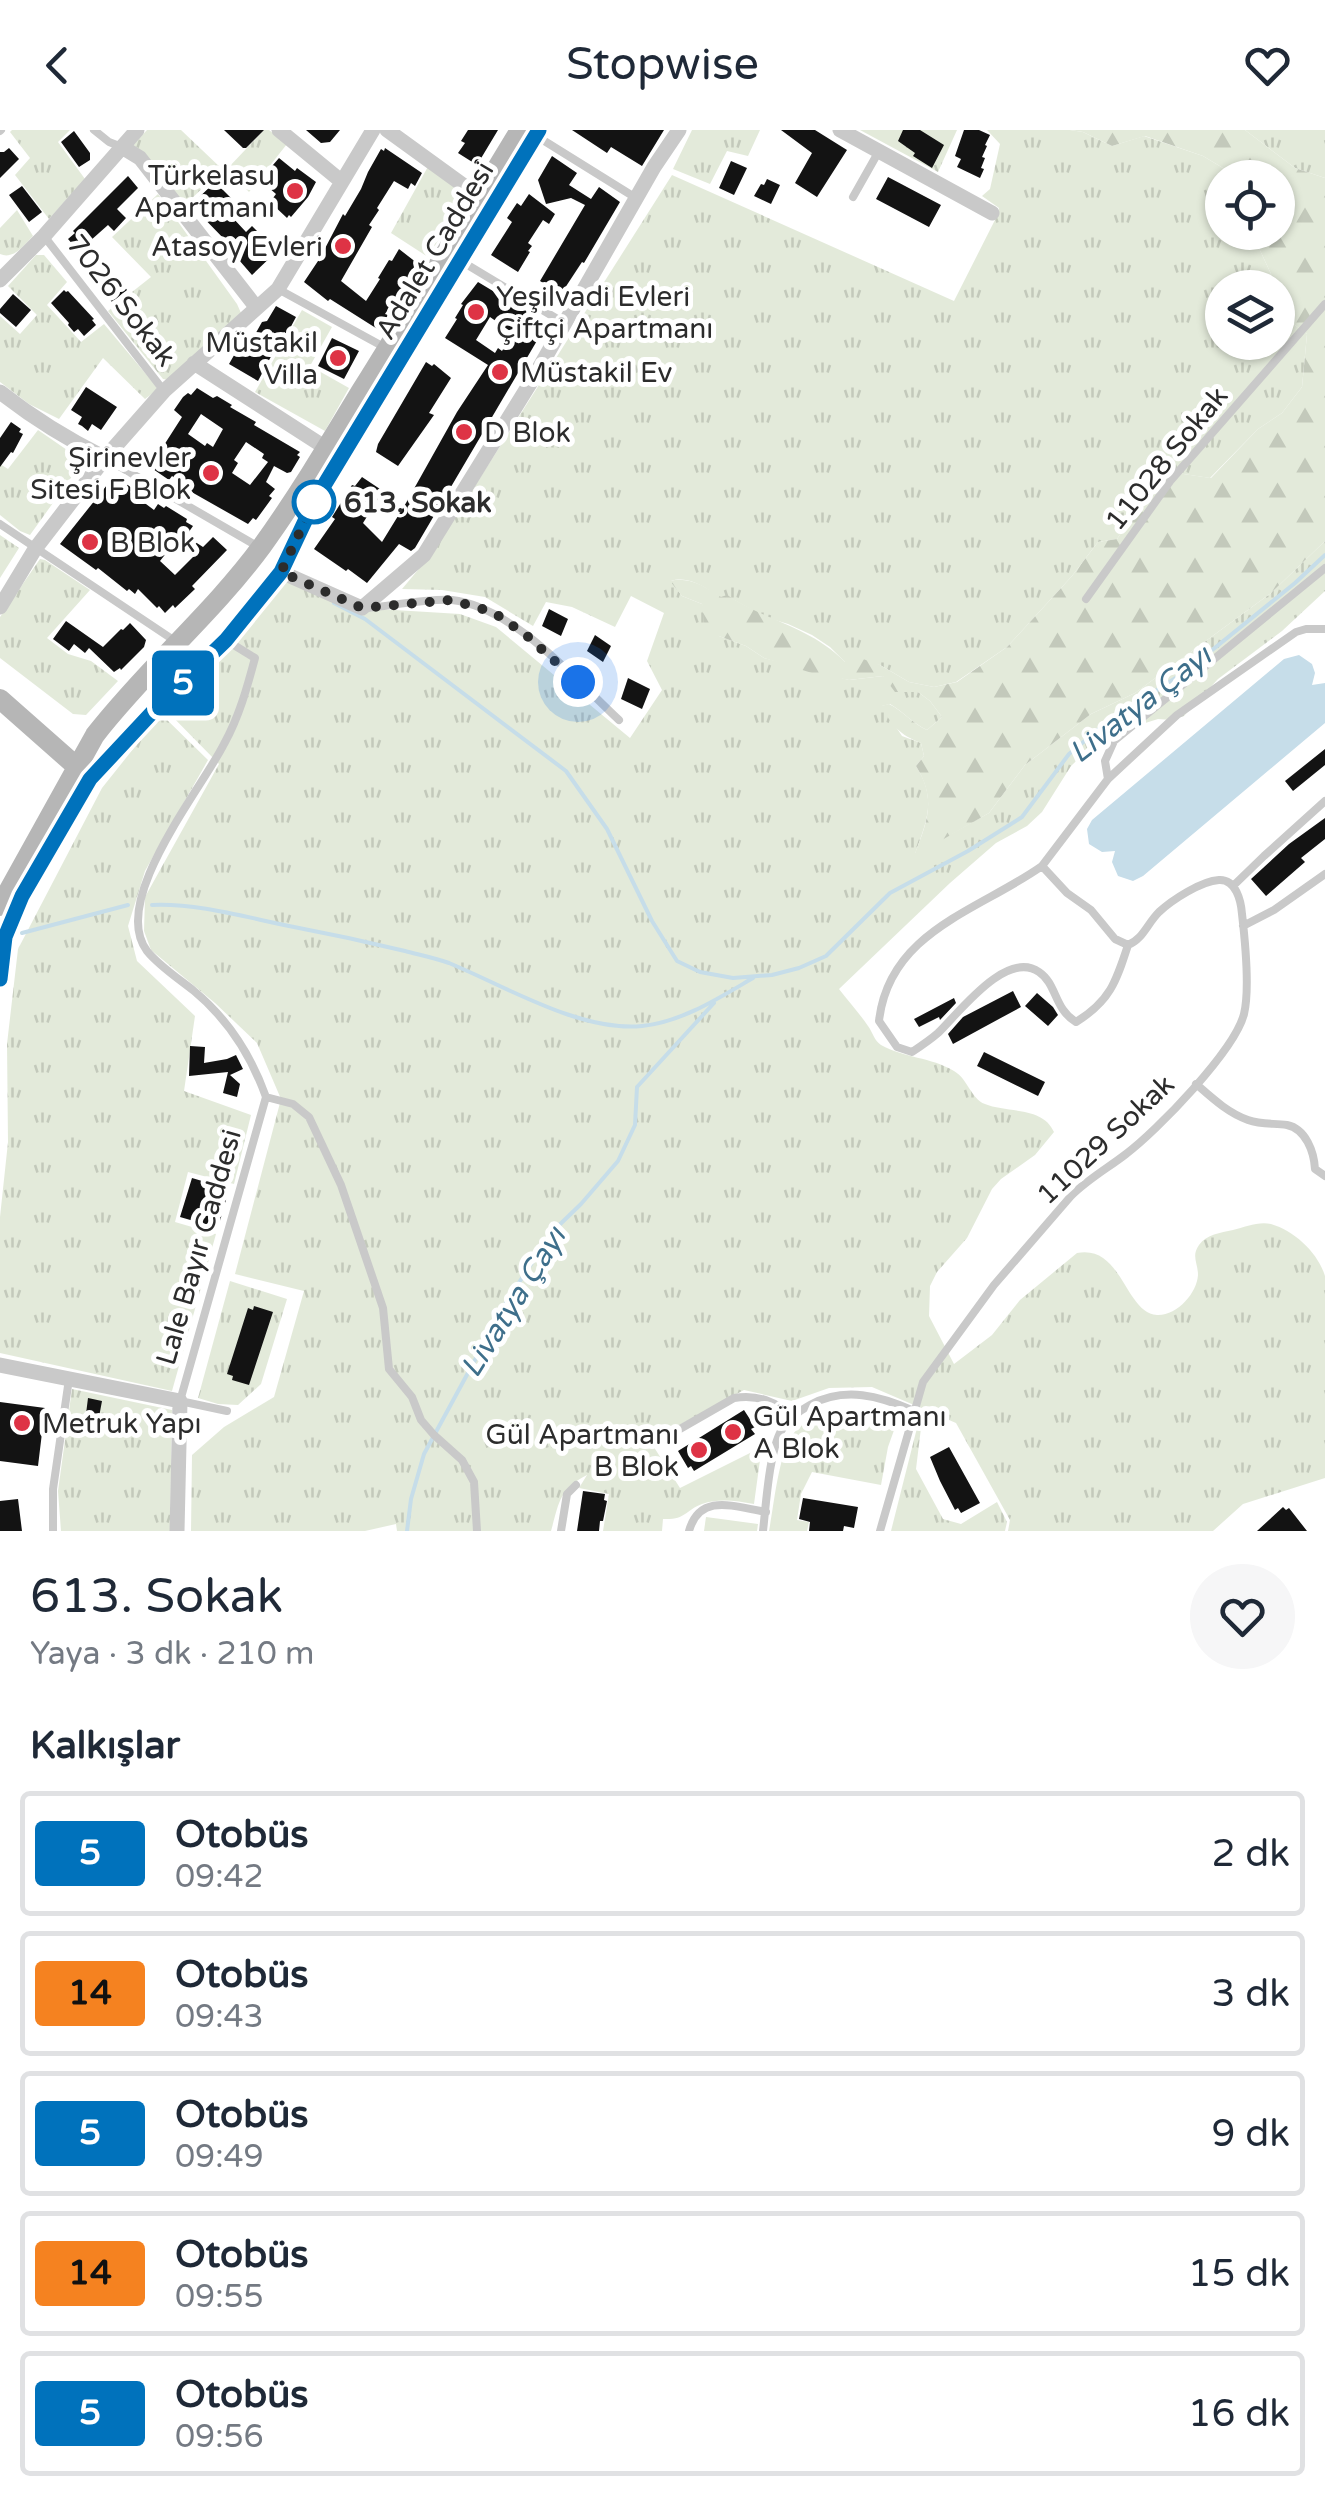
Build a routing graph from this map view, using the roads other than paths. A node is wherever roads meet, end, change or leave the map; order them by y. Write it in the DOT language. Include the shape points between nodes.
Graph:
graph roads {
  1 [pos="94,130"];
  2 [pos="136,130"];
  3 [pos="279,130"];
  4 [pos="373,130"];
  5 [pos="387,130"];
  6 [pos="678,130"];
  7 [pos="840,130"];
  8 [pos="532,132"];
  9 [pos="122,146"];
  10 [pos="879,151"];
  11 [pos="342,181"];
  12 [pos="636,198"];
  13 [pos="852,198"];
  14 [pos="486,202"];
  15 [pos="992,213"];
  16 [pos="44,236"];
  17 [pos="461,261"];
  18 [pos="3,270"];
  19 [pos="278,289"];
  20 [pos="1325,304"];
  21 [pos="256,307"];
  22 [pos="564,324"];
  23 [pos="394,353"];
  24 [pos="194,363"];
  25 [pos="164,391"];
  26 [pos="0,392"];
  27 [pos="326,448"];
  28 [pos="105,458"];
  29 [pos="0,524"];
  30 [pos="260,548"];
  31 [pos="35,549"];
  32 [pos="1325,568"];
  33 [pos="281,572"];
  34 [pos="1086,599"];
  35 [pos="0,606"];
  36 [pos="362,608"];
  37 [pos="1325,629"];
  38 [pos="226,640"];
  39 [pos="176,642"];
  40 [pos="0,700"];
  41 [pos="619,720"];
  42 [pos="83,772"];
  43 [pos="1108,779"];
  44 [pos="1325,802"];
  45 [pos="1042,866"];
  46 [pos="1325,874"];
  47 [pos="1233,886"];
  48 [pos="0,906"];
  49 [pos="1243,926"];
  50 [pos="2,935"];
  51 [pos="1128,945"];
  52 [pos="0,979"];
  53 [pos="1196,1084"];
  54 [pos="266,1098"];
  55 [pos="1325,1176"];
  56 [pos="0,1364"];
  57 [pos="68,1378"];
  58 [pos="180,1401"];
  59 [pos="227,1410"];
  60 [pos="914,1411"];
  61 [pos="792,1418"];
  62 [pos="658,1441"];
  63 [pos="576,1485"];
  64 [pos="766,1512"];
  65 [pos="53,1531"];
  66 [pos="177,1531"];
  67 [pos="476,1531"];
  68 [pos="561,1531"];
  69 [pos="688,1531"];
  70 [pos="764,1531"];
  71 [pos="880,1531"];
  1 -- 9 [label="lane"];
  2 -- 9 [label="street"];
  3 -- 11 [label="street"];
  4 -- 11 [label="street"];
  5 -- 14 [label="street"];
  6 -- 12 [label="street"];
  7 -- 10 [label="street"];
  8 -- 12 [label="lane"];
  8 -- 14 [label="street, Adalet Caddesi"];
  9 -- 16 [label="street"];
  9 -- 21 [label="street" via="140,158"];
  10 -- 13 [label="lane"];
  10 -- 15 [label="street"];
  11 -- 19 [label="street"];
  12 -- 22 [label="street"];
  14 -- 17 [label="street, Adalet Caddesi"];
  14 -- 23 [label="street, Adalet Caddesi"];
  16 -- 18 [label="street"];
  16 -- 25 [label="lane, 7026 Sokak"];
  17 -- 22 [label="lane"];
  17 -- 23 [label="street, Adalet Caddesi"];
  19 -- 21 [label="street"];
  19 -- 23 [label="lane"];
  20 -- 34 [label="lane, 11028 Sokak" via="1171,480"];
  21 -- 24 [label="street"];
  22 -- 36 [label="street" via="424,555"];
  23 -- 27 [label="street, Adalet Caddesi"];
  23 -- 33 [label="street, Adalet Caddesi"];
  24 -- 25 [label="street"];
  24 -- 27 [label="street"];
  25 -- 28 [label="street"];
  26 -- 28 [label="street"];
  27 -- 30 [label="street, Adalet Caddesi"];
  28 -- 30 [label="lane"];
  28 -- 31 [label="street"];
  29 -- 31 [label="lane"];
  30 -- 39 [label="street, Adalet Caddesi"];
  31 -- 35 [label="street"];
  31 -- 39 [label="lane"];
  32 -- 43 [label="lane" via="1114,741"];
  33 -- 36 [label="street"];
  33 -- 38 [label="street, Adalet Caddesi"];
  36 -- 41 [label="lane" via="451,600 493,612"];
  37 -- 43 [label="lane" via="1296,632 1178,715"];
  38 -- 42 [label="street, Adalet Caddesi"];
  38 -- 54 [label="lane" via="255,658 242,704 150,873 138,928 148,952 239,1038"];
  39 -- 42 [label="street, Adalet Caddesi" via="114,710"];
  40 -- 42 [label="street"];
  42 -- 48 [label="street"];
  42 -- 50 [label="street"];
  43 -- 45 [label="lane"];
  44 -- 47 [label="lane"];
  45 -- 51 [label="lane"];
  45 -- 51 [label="lane" via="922,939 880,1004 878,1020 898,1048 912,1052 936,1036 972,995 1013,968 1039,972 1064,1015 1076,1022 1109,994"];
  46 -- 49 [label="lane"];
  47 -- 49 [label="lane, 11029 Sokak"];
  47 -- 51 [label="lane" via="1222,879 1198,886 1159,912"];
  49 -- 53 [label="lane, 11029 Sokak" via="1245,1011 1222,1055"];
  50 -- 52 [label="street"];
  53 -- 55 [label="lane" via="1246,1120 1300,1131 1315,1169"];
  53 -- 60 [label="lane, 11029 Sokak" via="1129,1152 1083,1184 1006,1270 923,1382"];
  54 -- 58 [label="lane, Lale Bayır Caddesi"];
  54 -- 67 [label="lane" via="293,1104 310,1117 382,1308 389,1370 474,1482"];
  56 -- 57 [label="street"];
  57 -- 58 [label="street"];
  57 -- 65 [label="lane"];
  58 -- 59 [label="lane"];
  58 -- 66 [label="street, Lale Bayır Caddesi"];
  60 -- 61 [label="lane" via="864,1394 841,1394"];
  60 -- 71 [label="lane, 11029 Sokak"];
  61 -- 62 [label="lane" via="781,1406 734,1398"];
  61 -- 64 [label="lane" via="775,1447"];
  63 -- 68 [label="lane" via="567,1494"];
  64 -- 69 [label="lane" via="710,1506 699,1510"];
  64 -- 70 [label="lane"];
}
